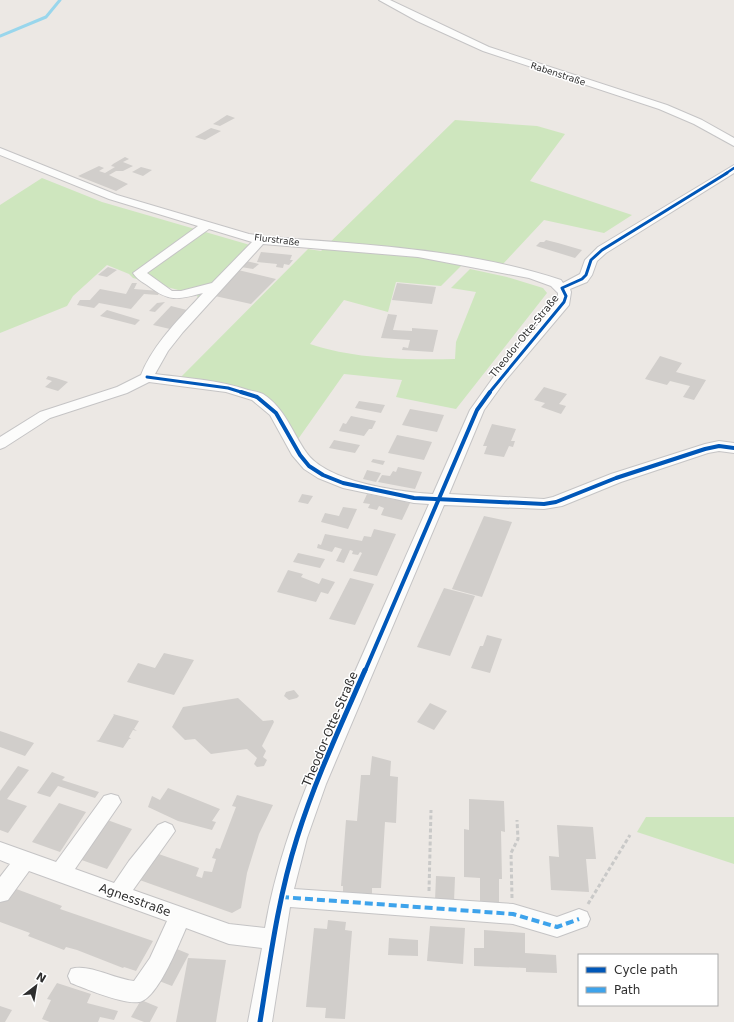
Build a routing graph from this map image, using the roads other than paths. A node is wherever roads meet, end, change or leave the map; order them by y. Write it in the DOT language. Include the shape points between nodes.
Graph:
graph roads {
  1 [pos="383,0"];
  2 [pos="734,143"];
  3 [pos="0,151"];
  4 [pos="734,168"];
  5 [pos="207,225"];
  6 [pos="260,240"];
  7 [pos="217,286"];
  8 [pos="562,288"];
  9 [pos="147,377"];
  10 [pos="0,444"];
  11 [pos="734,448"];
  12 [pos="438,499"];
  13 [pos="111,802"];
  14 [pos="165,830"];
  15 [pos="0,851"];
  16 [pos="25,860"];
  17 [pos="60,873"];
  18 [pos="0,893"];
  19 [pos="119,894"];
  20 [pos="281,897"];
  21 [pos="180,916"];
  22 [pos="579,919"];
  23 [pos="273,939"];
  24 [pos="79,976"];
  25 [pos="260,1022"];
  1 -- 2 [label="street, Rabenstraße" via="486,49 663,107 698,122"];
  3 -- 5 [label="street, Flurstraße" via="113,197"];
  4 -- 8 [label="street, Theodor-Otte-Straße" via="602,250 591,260 582,279"];
  5 -- 6 [label="street, Flurstraße"];
  5 -- 7 [label="street" via="140,273 171,295"];
  6 -- 7 [label="street"];
  6 -- 8 [label="street, Flurstraße" via="418,253 532,276"];
  7 -- 9 [label="street" via="170,338 147,370"];
  8 -- 12 [label="street, Theodor-Otte-Straße" via="566,296 564,302 500,378 477,410"];
  9 -- 10 [label="street" via="122,390 45,415"];
  9 -- 12 [label="street" via="228,388 257,397 276,413 309,466 323,475 370,489 414,498"];
  11 -- 12 [label="street" via="719,446 705,449 616,478 556,502 544,504"];
  12 -- 20 [label="street, Theodor-Otte-Straße" via="316,784 297,838"];
  13 -- 17 [label="street"];
  14 -- 19 [label="street"];
  15 -- 16 [label="street, Agnesstraße"];
  16 -- 17 [label="street, Agnesstraße"];
  16 -- 18 [label="street"];
  17 -- 19 [label="street, Agnesstraße"];
  19 -- 21 [label="street, Agnesstraße"];
  20 -- 22 [label="street" via="513,914 557,927"];
  20 -- 23 [label="street, Theodor-Otte-Straße"];
  21 -- 23 [label="street, Agnesstraße" via="229,934"];
  21 -- 24 [label="street" via="158,965 139,992 123,990"];
  23 -- 25 [label="street, Theodor-Otte-Straße"];
}
